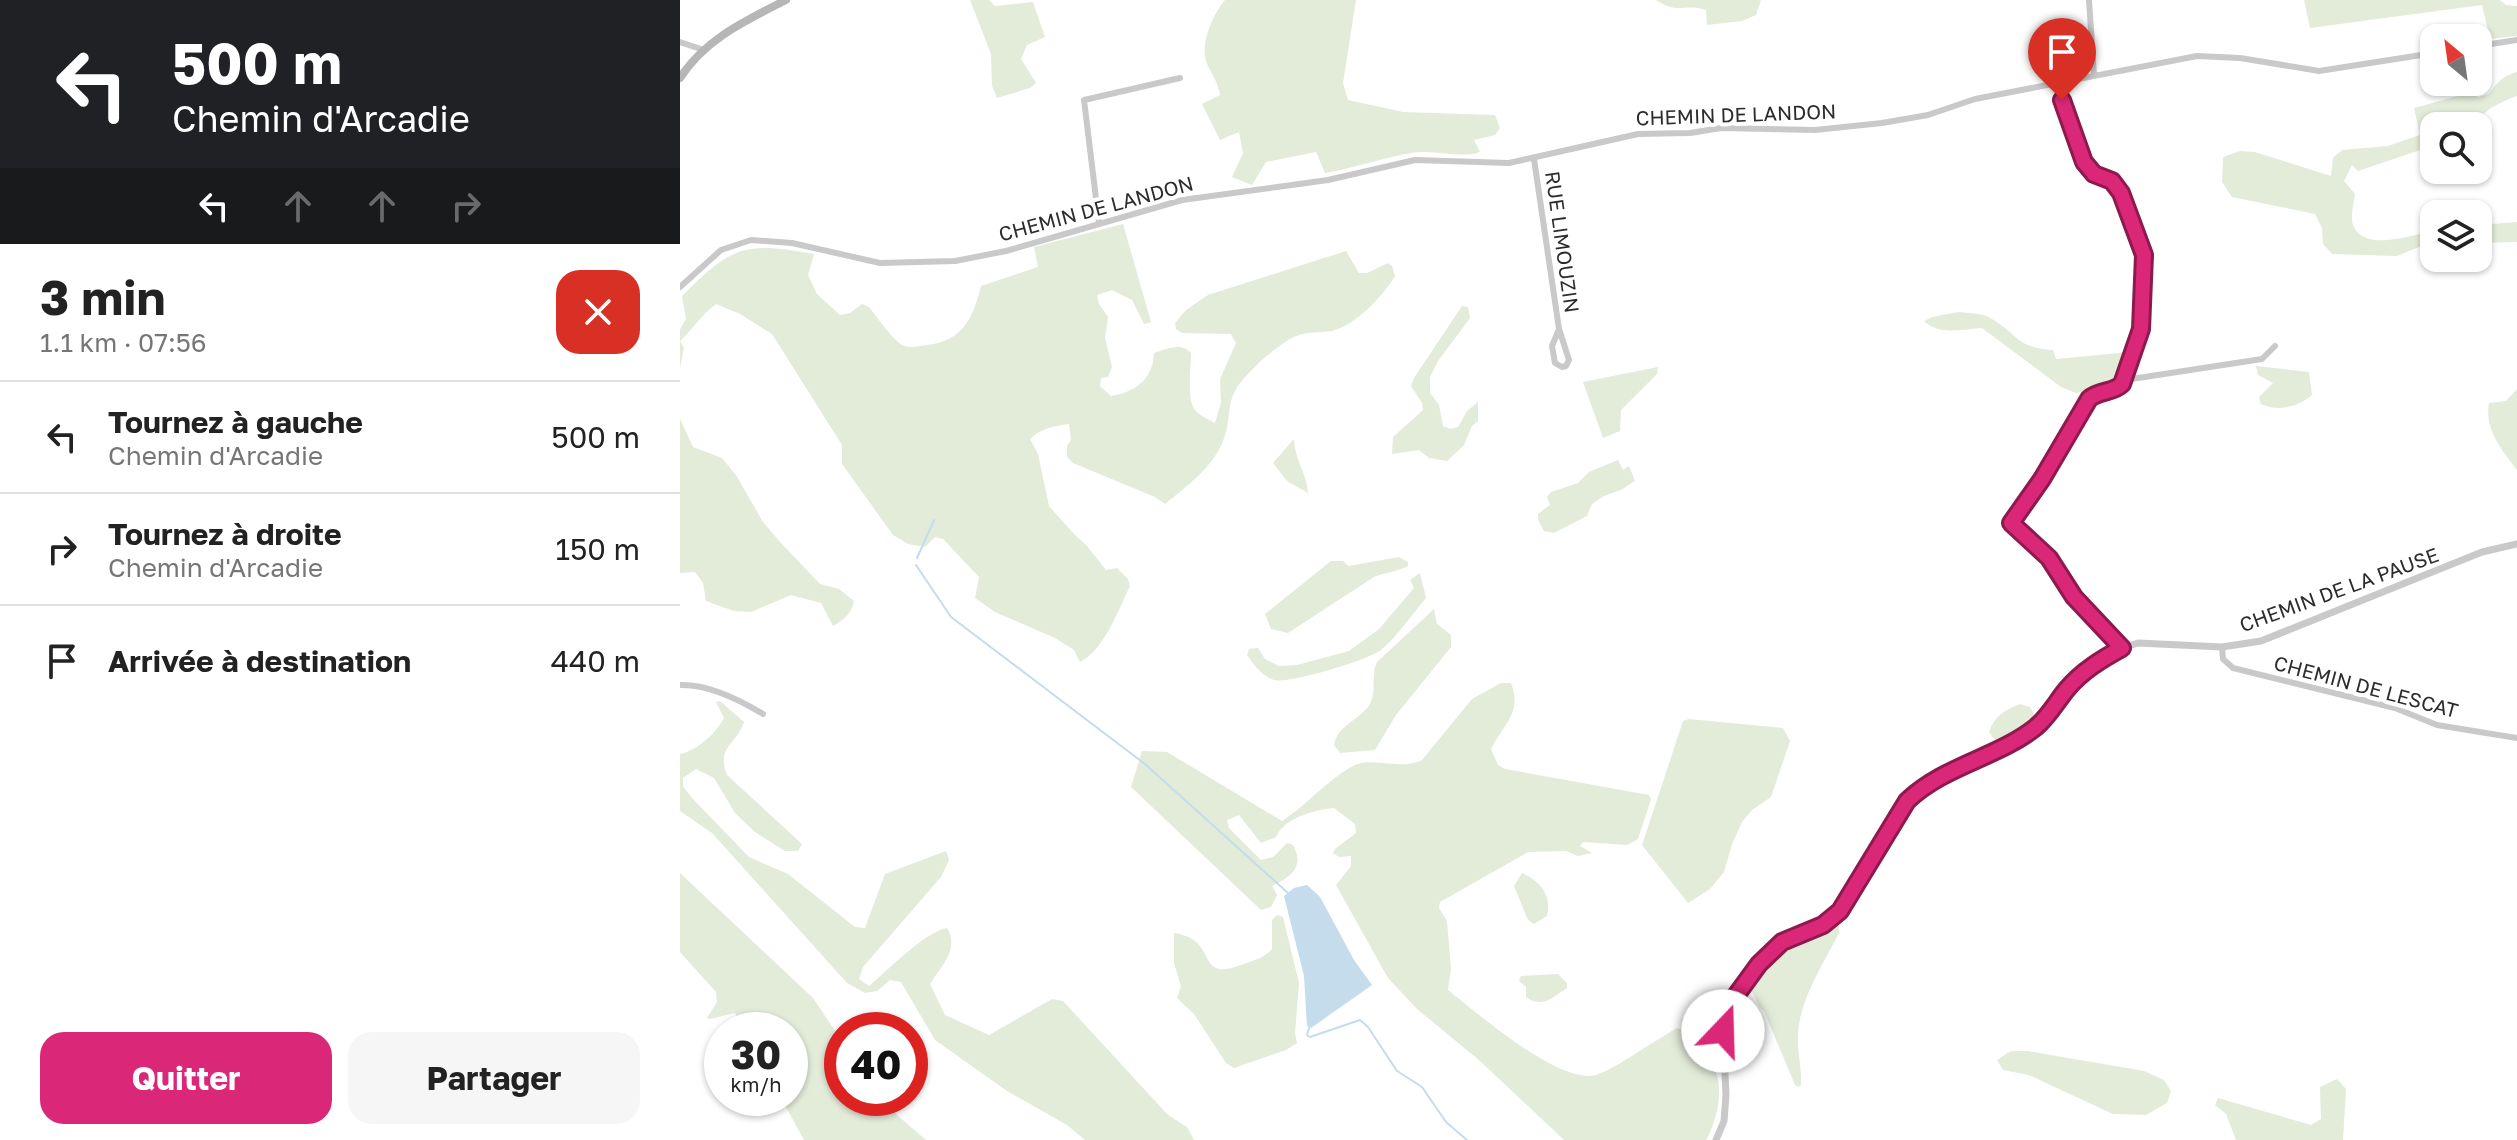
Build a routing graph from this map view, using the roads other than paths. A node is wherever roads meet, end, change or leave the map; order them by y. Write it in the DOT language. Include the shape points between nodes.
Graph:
graph roads {
  1 [pos="2089,0"];
  2 [pos="779,1"];
  3 [pos="2517,40"];
  4 [pos="680,42"];
  5 [pos="2492,44"];
  6 [pos="701,49"];
  7 [pos="2420,55"];
  8 [pos="2094,75"];
  9 [pos="680,78"];
  10 [pos="1180,78"];
  11 [pos="2056,84"];
  12 [pos="1534,159"];
  13 [pos="1099,223"];
  14 [pos="680,287"];
  15 [pos="1559,329"];
  16 [pos="2275,346"];
  17 [pos="2125,380"];
  18 [pos="2517,544"];
  19 [pos="2222,647"];
  20 [pos="2122,648"];
  21 [pos="680,685"];
  22 [pos="763,714"];
  23 [pos="2517,738"];
  24 [pos="1716,1140"];
  1 -- 8 [label="street"];
  2 -- 6 [label="main road"];
  3 -- 5 [label="street"];
  4 -- 6 [label="street"];
  6 -- 9 [label="main road"];
  7 -- 8 [label="street, CHEMIN DE LANDON" via="2319,71 2197,56"];
  8 -- 11 [label="street, CHEMIN DE LANDON"];
  10 -- 13 [label="street" via="1084,100"];
  11 -- 12 [label="street, CHEMIN DE LANDON" via="1882,123 1638,134"];
  11 -- 17 [label="street" via="2084,162 2117,186 2141,242 2141,329"];
  12 -- 13 [label="street, CHEMIN DE LANDON" via="1485,164 1415,160 1258,192 1192,198"];
  12 -- 15 [label="street, RUE LIMOUZIN"];
  13 -- 14 [label="street, CHEMIN DE LANDON" via="1006,251 927,263 880,263 792,243 751,240 721,250"];
  15 -- 15 [label="street, RUE LIMOUZIN" via="1552,346 1555,363 1562,367 1569,360"];
  16 -- 17 [label="street" via="2262,359"];
  17 -- 20 [label="street" via="2117,389 2089,399 2011,523 2049,558 2074,597"];
  18 -- 19 [label="street, CHEMIN DE LA PAUSE" via="2482,552 2278,635"];
  19 -- 20 [label="street, CHEMIN DE LA PAUSE" via="2138,643"];
  19 -- 23 [label="street, CHEMIN DE LESCAT" via="2223,659 2233,668 2395,708 2437,725"];
  20 -- 24 [label="street" via="2075,680 2037,726 1923,786 1896,816 1840,911 1823,925 1782,942 1759,964 1726,1016 1726,1109"];
  21 -- 22 [label="street" via="716,692"];
}
